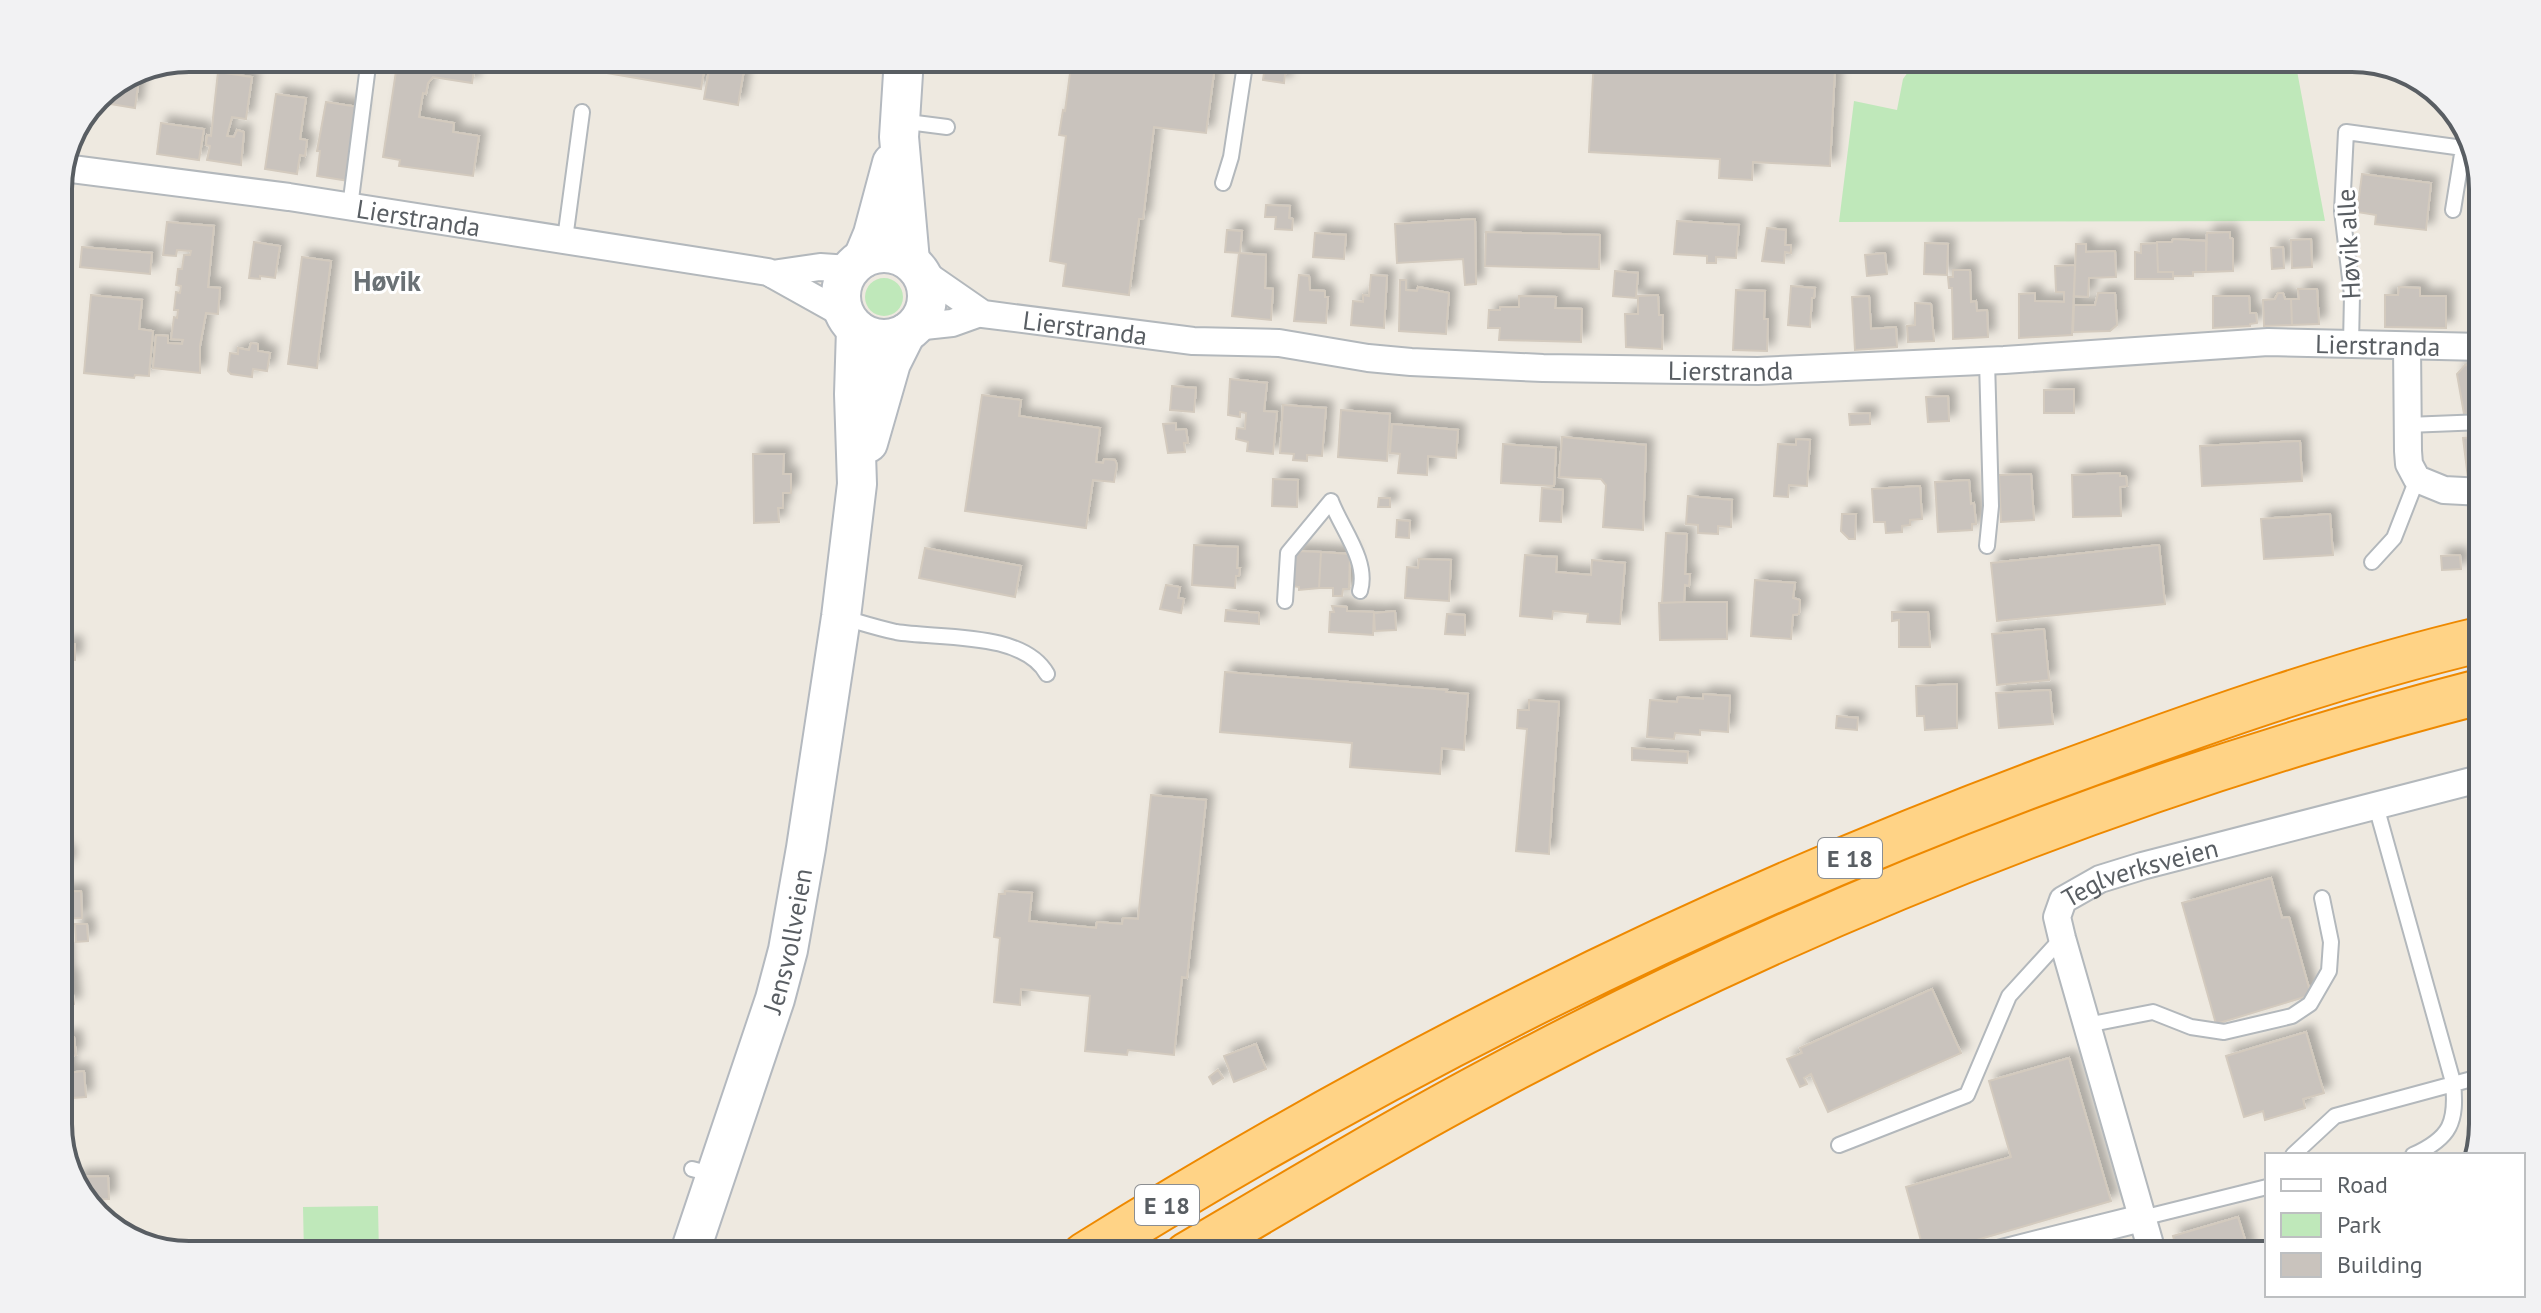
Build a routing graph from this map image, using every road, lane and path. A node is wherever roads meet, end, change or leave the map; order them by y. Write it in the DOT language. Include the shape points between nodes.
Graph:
graph roads {
  1 [pos="367,72"];
  2 [pos="903,72"];
  3 [pos="1244,72"];
  4 [pos="582,112"];
  5 [pos="947,127"];
  6 [pos="899,129"];
  7 [pos="2462,148"];
  8 [pos="2463,150"];
  9 [pos="74,169"];
  10 [pos="1223,183"];
  11 [pos="350,207"];
  12 [pos="2453,210"];
  13 [pos="565,239"];
  14 [pos="857,264"];
  15 [pos="914,265"];
  16 [pos="772,274"];
  17 [pos="980,313"];
  18 [pos="851,322"];
  19 [pos="910,330"];
  20 [pos="2351,344"];
  21 [pos="2407,346"];
  22 [pos="2469,347"];
  23 [pos="1987,361"];
  24 [pos="2469,423"];
  25 [pos="2407,425"];
  26 [pos="2417,479"];
  27 [pos="857,484"];
  28 [pos="2469,491"];
  29 [pos="1987,546"];
  30 [pos="2372,562"];
  31 [pos="1360,591"];
  32 [pos="1285,601"];
  33 [pos="841,617"];
  34 [pos="2469,643"];
  35 [pos="1047,674"];
  36 [pos="2469,695"];
  37 [pos="2469,782"];
  38 [pos="2376,806"];
  39 [pos="2322,898"];
  40 [pos="2062,938"];
  41 [pos="2087,1025"];
  42 [pos="2469,1079"];
  43 [pos="2453,1082"];
  44 [pos="1839,1145"];
  45 [pos="2295,1153"];
  46 [pos="2417,1153"];
  47 [pos="2265,1187"];
  48 [pos="2142,1218"];
  49 [pos="692,1241"];
  50 [pos="1108,1241"];
  51 [pos="1211,1241"];
  52 [pos="2050,1241"];
  53 [pos="2149,1241"];
  1 -- 11 [label="lane"];
  2 -- 6 [label="street"];
  3 -- 10 [label="lane"];
  4 -- 13 [label="lane"];
  5 -- 6 [label="lane"];
  6 -- 14 [label="street" via="873,234"];
  6 -- 15 [label="street"];
  7 -- 20 [label="lane, Høvik alle" via="2346,132 2342,211 2352,295"];
  8 -- 12 [label="lane, Høvik alle"];
  9 -- 11 [label="street, Lierstranda"];
  11 -- 13 [label="street, Lierstranda"];
  13 -- 16 [label="street, Lierstranda"];
  14 -- 15 [label="street" via="882,253"];
  14 -- 16 [label="street, Lierstranda"];
  14 -- 18 [label="street" via="841,291"];
  15 -- 17 [label="street, Lierstranda"];
  15 -- 19 [label="street" via="924,280 927,304"];
  16 -- 18 [label="street, Lierstranda"];
  17 -- 19 [label="street, Lierstranda"];
  17 -- 23 [label="street, Lierstranda" via="1193,341 1257,341 1444,363 1758,371"];
  18 -- 19 [label="street" via="875,338"];
  18 -- 27 [label="street, Jensvollveien"];
  19 -- 27 [label="street, Jensvollveien" via="891,363"];
  20 -- 21 [label="street, Lierstranda"];
  20 -- 23 [label="street, Lierstranda" via="2268,342"];
  21 -- 22 [label="street, Lierstranda"];
  21 -- 25 [label="street"];
  23 -- 29 [label="lane"];
  24 -- 25 [label="lane"];
  25 -- 26 [label="street" via="2409,464"];
  26 -- 28 [label="street" via="2444,490"];
  26 -- 30 [label="lane" via="2394,538"];
  27 -- 33 [label="street, Jensvollveien"];
  31 -- 32 [label="lane" via="1358,558 1331,501 1288,553"];
  33 -- 35 [label="lane" via="895,631 1013,647 1034,658"];
  33 -- 49 [label="street, Jensvollveien" via="788,950 763,1039 704,1172"];
  34 -- 50 [label="highway, E 18" via="2359,672 2133,747 1820,870 1416,1065 1250,1155"];
  36 -- 51 [label="highway, E 18" via="2171,783 1853,906 1489,1081"];
  37 -- 38 [label="street, Teglverksveien"];
  38 -- 40 [label="street, Teglverksveien" via="2100,879 2063,900 2057,917"];
  38 -- 43 [label="lane"];
  39 -- 41 [label="lane" via="2331,942 2329,971 2310,1004 2292,1016 2224,1032 2191,1027 2153,1012"];
  40 -- 41 [label="street, Teglverksveien"];
  40 -- 44 [label="lane" via="2009,996 1967,1095"];
  41 -- 48 [label="street, Teglverksveien"];
  42 -- 43 [label="lane"];
  43 -- 45 [label="lane" via="2335,1116"];
  43 -- 46 [label="lane" via="2452,1123 2433,1146"];
  47 -- 48 [label="lane"];
  48 -- 52 [label="street"];
  48 -- 53 [label="street, Teglverksveien"];
}
